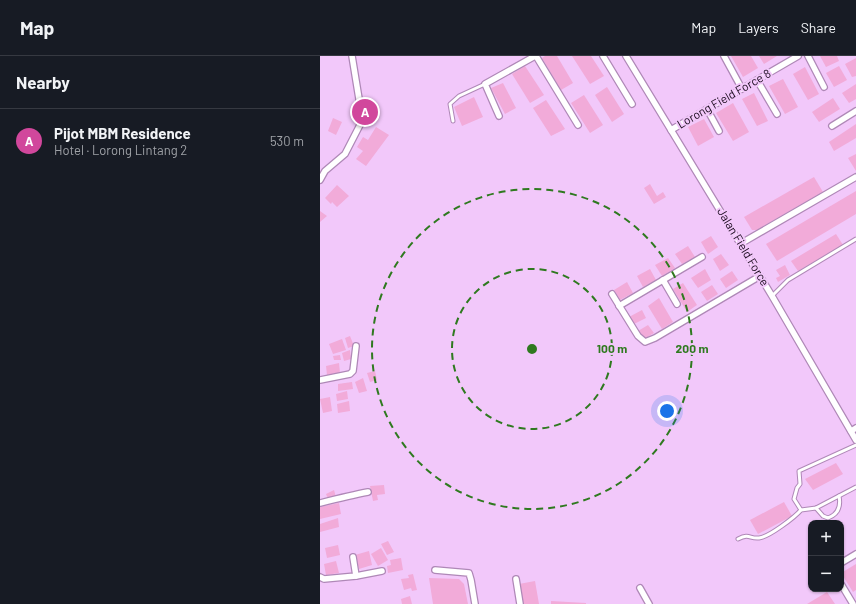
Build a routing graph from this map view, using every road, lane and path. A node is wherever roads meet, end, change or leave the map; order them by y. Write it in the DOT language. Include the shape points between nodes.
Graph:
graph roads {
  1 [pos="352,56"];
  2 [pos="536,56"];
  3 [pos="603,56"];
  4 [pos="626,56"];
  5 [pos="724,56"];
  6 [pos="798,56"];
  7 [pos="808,56"];
  8 [pos="789,58"];
  9 [pos="757,80"];
  10 [pos="485,84"];
  11 [pos="824,87"];
  12 [pos="742,89"];
  13 [pos="632,104"];
  14 [pos="707,109"];
  15 [pos="856,111"];
  16 [pos="777,114"];
  17 [pos="499,116"];
  18 [pos="452,120"];
  19 [pos="578,125"];
  20 [pos="832,126"];
  21 [pos="671,130"];
  22 [pos="719,131"];
  23 [pos="323,170"];
  24 [pos="856,177"];
  25 [pos="320,180"];
  26 [pos="856,238"];
  27 [pos="740,244"];
  28 [pos="702,257"];
  29 [pos="760,276"];
  30 [pos="663,280"];
  31 [pos="612,294"];
  32 [pos="772,296"];
  33 [pos="677,304"];
  34 [pos="619,306"];
  35 [pos="356,346"];
  36 [pos="320,380"];
  37 [pos="853,429"];
  38 [pos="856,440"];
  39 [pos="856,445"];
  40 [pos="856,487"];
  41 [pos="368,492"];
  42 [pos="839,496"];
  43 [pos="320,503"];
  44 [pos="816,508"];
  45 [pos="801,510"];
  46 [pos="738,539"];
  47 [pos="856,554"];
  48 [pos="352,557"];
  49 [pos="844,561"];
  50 [pos="435,570"];
  51 [pos="382,571"];
  52 [pos="356,576"];
  53 [pos="320,577"];
  54 [pos="516,579"];
  55 [pos="640,588"];
  56 [pos="844,589"];
  57 [pos="475,604"];
  58 [pos="520,604"];
  59 [pos="650,604"];
  60 [pos="853,604"];
  1 -- 23 [label="street" via="361,123 344,154"];
  2 -- 10 [label="street"];
  2 -- 19 [label="street"];
  3 -- 13 [label="street"];
  4 -- 21 [label="street, Jalan Field Force"];
  5 -- 12 [label="street"];
  6 -- 8 [label="street, Lorong Field Force 8"];
  7 -- 11 [label="street"];
  8 -- 9 [label="street, Lorong Field Force 8"];
  9 -- 12 [label="street, Lorong Field Force 8"];
  9 -- 16 [label="street"];
  10 -- 17 [label="street"];
  10 -- 18 [label="lane" via="459,96 450,104"];
  12 -- 14 [label="street, Lorong Field Force 8"];
  14 -- 21 [label="street, Lorong Field Force 8"];
  14 -- 22 [label="street"];
  15 -- 20 [label="street"];
  21 -- 27 [label="street, Jalan Field Force"];
  23 -- 25 [label="street"];
  24 -- 27 [label="street"];
  26 -- 32 [label="lane" via="788,280"];
  27 -- 29 [label="street, Jalan Field Force"];
  28 -- 30 [label="street"];
  29 -- 32 [label="street, Jalan Field Force"];
  29 -- 34 [label="street" via="645,342 638,336"];
  30 -- 33 [label="street"];
  30 -- 34 [label="street"];
  31 -- 34 [label="street"];
  32 -- 37 [label="street, Jalan Field Force"];
  35 -- 36 [label="street" via="350,374"];
  37 -- 38 [label="street, Jalan Field Force"];
  39 -- 45 [label="lane" via="799,471 800,484 794,499"];
  40 -- 42 [label="lane"];
  41 -- 43 [label="street"];
  42 -- 44 [label="lane"];
  42 -- 44 [label="lane" via="841,505 832,517 823,516"];
  44 -- 45 [label="lane"];
  45 -- 46 [label="lane" via="777,529 760,538 745,535"];
  47 -- 49 [label="street"];
  48 -- 52 [label="street"];
  50 -- 57 [label="street" via="469,573"];
  51 -- 52 [label="street"];
  52 -- 53 [label="street" via="324,579"];
  54 -- 58 [label="street"];
  55 -- 59 [label="street"];
  56 -- 60 [label="street"];
}
